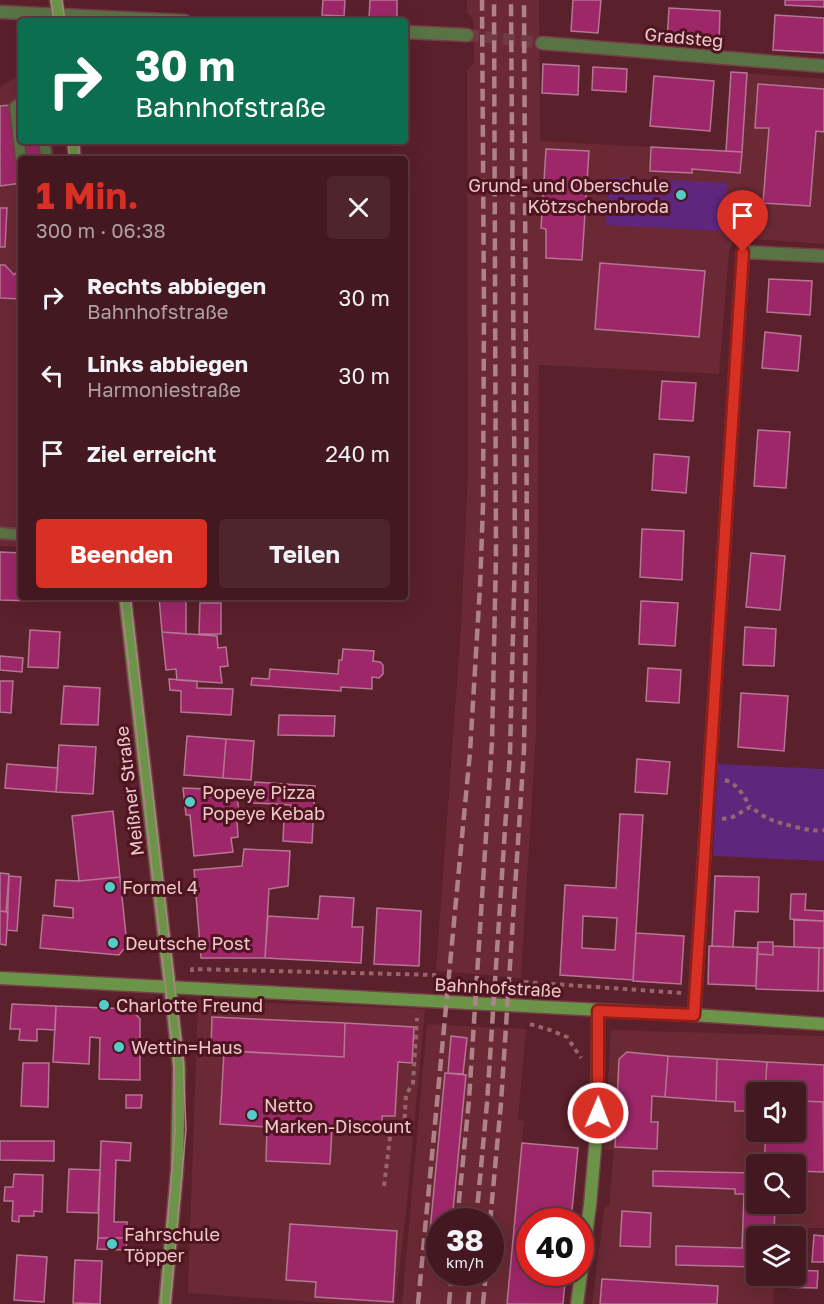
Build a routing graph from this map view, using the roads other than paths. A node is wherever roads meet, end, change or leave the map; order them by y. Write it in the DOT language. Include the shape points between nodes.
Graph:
graph roads {
  1 [pos="56,0"];
  2 [pos="0,12"];
  3 [pos="59,18"];
  4 [pos="408,32"];
  5 [pos="467,35"];
  6 [pos="542,43"];
  7 [pos="824,66"];
  8 [pos="18,105"];
  9 [pos="18,133"];
  10 [pos="824,256"];
  11 [pos="0,533"];
  12 [pos="18,535"];
  13 [pos="125,600"];
  14 [pos="0,978"];
  15 [pos="170,987"];
  16 [pos="598,1011"];
  17 [pos="694,1015"];
  18 [pos="824,1024"];
  19 [pos="165,1304"];
  20 [pos="577,1304"];
  1 -- 3 [label="street"];
  2 -- 3 [label="street"];
  4 -- 5 [label="street"];
  6 -- 7 [label="street, Gradsteg"];
  8 -- 9 [label="lane"];
  10 -- 17 [label="street" via="743,252"];
  11 -- 12 [label="lane"];
  13 -- 15 [label="street, Meißner Straße"];
  14 -- 15 [label="street, Bahnhofstraße"];
  15 -- 16 [label="street, Bahnhofstraße"];
  15 -- 19 [label="street, Meißner Straße" via="180,1096"];
  16 -- 17 [label="street, Bahnhofstraße"];
  16 -- 20 [label="street" via="597,1125"];
  17 -- 18 [label="street, Bahnhofstraße"];
}
